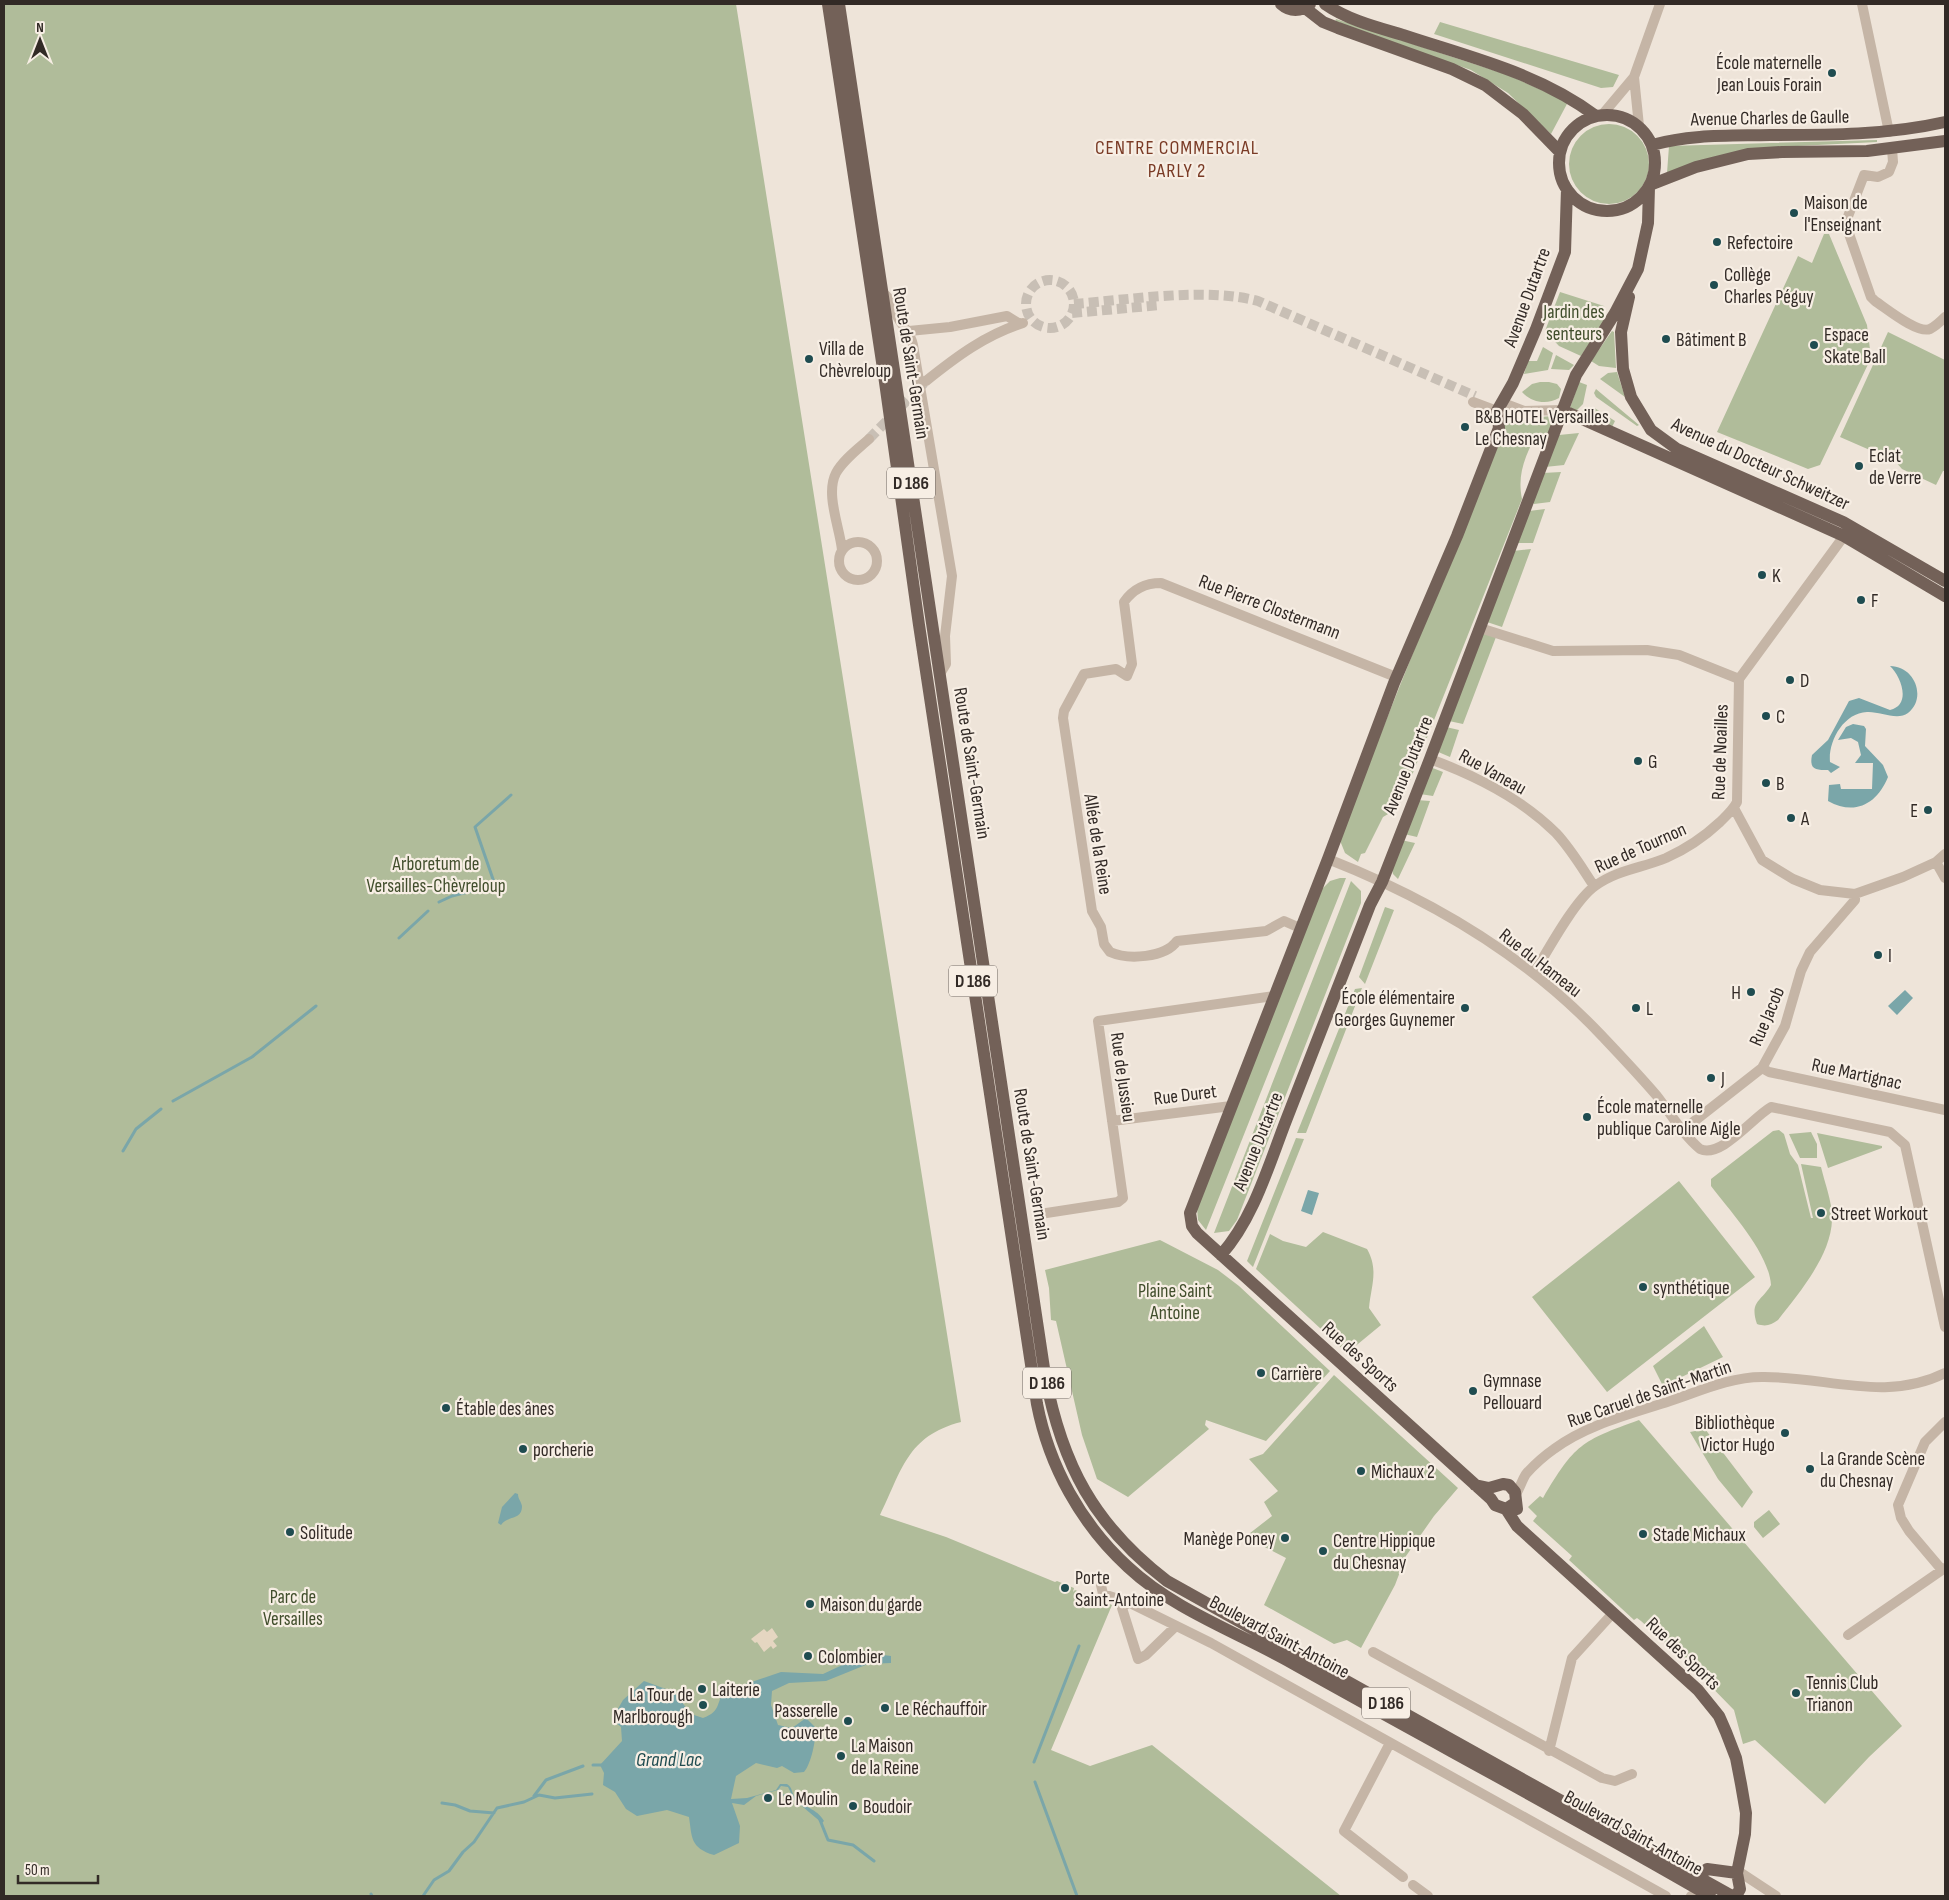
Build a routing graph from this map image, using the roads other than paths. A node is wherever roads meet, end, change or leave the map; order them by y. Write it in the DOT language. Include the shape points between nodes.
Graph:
graph roads {
  1 [pos="828,4"];
  2 [pos="839,4"];
  3 [pos="1281,4"];
  4 [pos="1325,4"];
  5 [pos="1660,4"];
  6 [pos="1862,4"];
  7 [pos="1307,6"];
  8 [pos="1634,77"];
  9 [pos="1599,115"];
  10 [pos="1945,122"];
  11 [pos="1639,126"];
  12 [pos="1889,132"];
  13 [pos="1945,141"];
  14 [pos="1652,145"];
  15 [pos="1892,149"];
  16 [pos="1560,151"];
  17 [pos="1650,186"];
  18 [pos="1567,190"];
  19 [pos="1635,276"];
  20 [pos="882,292"];
  21 [pos="1945,317"];
  22 [pos="909,331"];
  23 [pos="926,381"];
  24 [pos="1477,398"];
  25 [pos="1500,407"];
  26 [pos="1562,410"];
  27 [pos="868,439"];
  28 [pos="840,530"];
  29 [pos="1844,536"];
  30 [pos="857,542"];
  31 [pos="842,550"];
  32 [pos="1945,581"];
  33 [pos="1130,593"];
  34 [pos="1945,596"];
  35 [pos="1480,628"];
  36 [pos="940,674"];
  37 [pos="1396,677"];
  38 [pos="1739,679"];
  39 [pos="1430,758"];
  40 [pos="1734,808"];
  41 [pos="1945,854"];
  42 [pos="1328,859"];
  43 [pos="1936,862"];
  44 [pos="1945,878"];
  45 [pos="1382,882"];
  46 [pos="1594,886"];
  47 [pos="1855,894"];
  48 [pos="1300,928"];
  49 [pos="1534,973"];
  50 [pos="1274,996"];
  51 [pos="1762,1068"];
  52 [pos="1231,1106"];
  53 [pos="1945,1110"];
  54 [pos="1112,1121"];
  55 [pos="1683,1130"];
  56 [pos="1040,1214"];
  57 [pos="1222,1255"];
  58 [pos="1945,1327"];
  59 [pos="1945,1373"];
  60 [pos="1945,1422"];
  61 [pos="1069,1493"];
  62 [pos="1493,1493"];
  63 [pos="1511,1498"];
  64 [pos="1094,1505"];
  65 [pos="1944,1569"];
  66 [pos="1104,1578"];
  67 [pos="1128,1602"];
  68 [pos="1614,1613"];
  69 [pos="1176,1626"];
  70 [pos="1848,1635"];
  71 [pos="1373,1652"];
  72 [pos="1390,1743"];
  73 [pos="1549,1751"];
  74 [pos="1632,1774"];
  75 [pos="1737,1872"];
  76 [pos="1403,1877"];
  77 [pos="1413,1885"];
  78 [pos="1694,1889"];
  79 [pos="1428,1896"];
  80 [pos="1666,1896"];
  81 [pos="1710,1896"];
  82 [pos="1732,1896"];
  83 [pos="1736,1896"];
  84 [pos="1776,1896"];
  1 -- 61 [label="main road, Route de Saint-Germain / D 186" via="918,625 1037,1404 1049,1450"];
  2 -- 20 [label="main road, Route de Saint-Germain / D 186"];
  3 -- 7 [label="main road" via="1290,10"];
  4 -- 9 [label="main road" via="1343,15 1541,82"];
  5 -- 8 [label="street"];
  6 -- 12 [label="street"];
  7 -- 16 [label="main road" via="1331,25 1452,69 1485,85 1523,114"];
  8 -- 9 [label="street"];
  8 -- 11 [label="street"];
  9 -- 11 [label="main road" via="1622,117"];
  9 -- 16 [label="main road" via="1586,119 1573,129"];
  10 -- 12 [label="main road, Avenue Charles de Gaulle"];
  11 -- 14 [label="main road"];
  12 -- 14 [label="main road, Avenue Charles de Gaulle" via="1685,137"];
  12 -- 15 [label="main road"];
  13 -- 15 [label="main road, Avenue Charles de Gaulle"];
  14 -- 17 [label="main road" via="1655,172"];
  15 -- 17 [label="main road, Avenue Charles de Gaulle" via="1748,154 1696,167"];
  15 -- 21 [label="street" via="1893,162 1889,172 1878,176 1864,175 1847,219 1847,228 1875,301 1923,330"];
  16 -- 18 [label="main road" via="1560,174"];
  17 -- 18 [label="main road" via="1629,206 1601,211 1576,200"];
  17 -- 19 [label="main road, Avenue Dutartre" via="1648,223"];
  18 -- 25 [label="main road, Avenue Dutartre" via="1564,252 1536,329"];
  19 -- 26 [label="main road, Avenue Dutartre" via="1580,366"];
  19 -- 32 [label="main road, Avenue du Docteur Schweitzer" via="1622,321 1623,369 1631,397 1651,430 1677,449 1843,522"];
  20 -- 22 [label="street" via="891,300 896,316"];
  20 -- 36 [label="main road, Route de Saint-Germain / D 186"];
  22 -- 23 [label="street" via="1007,316 1021,324 989,336 959,354"];
  22 -- 36 [label="street" via="927,419 952,576 945,636 946,664"];
  24 -- 25 [label="street"];
  25 -- 26 [label="street, Avenue du Docteur Schweitzer" via="1524,411"];
  25 -- 37 [label="main road, Avenue Dutartre" via="1499,428"];
  26 -- 29 [label="main road, Avenue du Docteur Schweitzer"];
  26 -- 35 [label="main road, Avenue Dutartre"];
  27 -- 28 [label="street" via="844,463 833,480 831,492"];
  28 -- 30 [label="street"];
  28 -- 31 [label="street"];
  29 -- 34 [label="main road, Avenue du Docteur Schweitzer"];
  29 -- 38 [label="street"];
  30 -- 31 [label="street"];
  30 -- 31 [label="street" via="868,545 877,559 874,570 865,579 854,580 844,575 838,560"];
  33 -- 37 [label="street, Rue Pierre Clostermann" via="1149,583 1161,583"];
  33 -- 48 [label="street, Allée de la Reine" via="1124,602 1132,664 1127,676 1116,669 1084,674 1062,718 1092,911 1101,927 1104,944 1110,952 1127,957 1167,952 1177,941 1266,931 1284,921"];
  35 -- 38 [label="street" via="1553,651 1647,650 1679,655"];
  35 -- 39 [label="main road, Avenue Dutartre"];
  36 -- 64 [label="main road, Route de Saint-Germain / D 186" via="1048,1392 1062,1445"];
  37 -- 42 [label="main road, Avenue Dutartre"];
  38 -- 40 [label="street, Rue de Noailles" via="1737,802"];
  39 -- 45 [label="main road, Avenue Dutartre"];
  39 -- 46 [label="street, Rue Vaneau" via="1508,795 1551,828"];
  40 -- 46 [label="street, Rue de Tournon" via="1687,848 1616,874"];
  40 -- 47 [label="street, Rue de Noailles" via="1762,860 1793,879 1820,890"];
  41 -- 43 [label="street, Rue de Noailles"];
  42 -- 45 [label="street, Rue du Hameau"];
  42 -- 48 [label="main road, Avenue Dutartre"];
  43 -- 44 [label="street"];
  43 -- 47 [label="street, Rue de Noailles"];
  45 -- 49 [label="street, Rue du Hameau" via="1436,909"];
  45 -- 57 [label="main road, Avenue Dutartre" via="1370,905 1277,1146 1238,1233"];
  46 -- 49 [label="street, Rue de Tournon" via="1568,917"];
  47 -- 51 [label="street, Rue Jacob" via="1855,900 1810,952 1801,971 1786,1026"];
  48 -- 50 [label="main road, Avenue Dutartre"];
  49 -- 55 [label="street, Rue du Hameau" via="1602,1036"];
  50 -- 52 [label="main road, Avenue Dutartre"];
  50 -- 54 [label="street, Rue de Jussieu" via="1098,1022"];
  51 -- 53 [label="street, Rue Martignac"];
  51 -- 55 [label="street, Rue Jacob"];
  52 -- 54 [label="street, Rue Duret"];
  52 -- 57 [label="main road, Avenue Dutartre" via="1190,1213 1192,1226"];
  54 -- 56 [label="street, Rue de Jussieu" via="1124,1198 1118,1202"];
  55 -- 58 [label="street, Rue du Hameau" via="1704,1151 1714,1151 1771,1107 1890,1132 1899,1137 1905,1145"];
  57 -- 62 [label="main road, Rue des Sports" via="1475,1485"];
  59 -- 63 [label="street, Rue Caruel de Saint-Martin" via="1924,1382 1885,1388 1764,1377 1732,1381 1590,1429 1554,1449 1525,1476"];
  60 -- 65 [label="street" via="1925,1442 1898,1504 1901,1518 1909,1531"];
  61 -- 78 [label="main road, Boulevard Saint-Antoine / D 186" via="1116,1555 1162,1594 1288,1661"];
  62 -- 63 [label="main road, Rue des Sports" via="1500,1484"];
  62 -- 63 [label="main road, Rue des Sports" via="1496,1507"];
  63 -- 68 [label="main road, Rue des Sports" via="1517,1526"];
  64 -- 78 [label="main road, Boulevard Saint-Antoine / D 186" via="1134,1553 1179,1588"];
  65 -- 70 [label="street"];
  66 -- 67 [label="street, Boulevard Saint-Antoine" via="1101,1585 1103,1594"];
  67 -- 69 [label="street, Boulevard Saint-Antoine"];
  67 -- 69 [label="street" via="1122,1608 1138,1659"];
  68 -- 73 [label="street" via="1572,1658"];
  68 -- 75 [label="main road, Rue des Sports" via="1698,1690 1719,1716 1736,1758 1746,1813 1743,1851"];
  69 -- 72 [label="street, Boulevard Saint-Antoine" via="1211,1642"];
  71 -- 73 [label="street"];
  72 -- 76 [label="street" via="1344,1831"];
  72 -- 80 [label="street, Boulevard Saint-Antoine"];
  73 -- 74 [label="street" via="1609,1782"];
  75 -- 78 [label="main road" via="1707,1869"];
  75 -- 83 [label="main road, Rue des Sports" via="1740,1889"];
  75 -- 84 [label="street"];
  77 -- 79 [label="street"];
  78 -- 81 [label="main road, Boulevard Saint-Antoine / D 186"];
  78 -- 82 [label="main road, Boulevard Saint-Antoine / D 186"];
}
